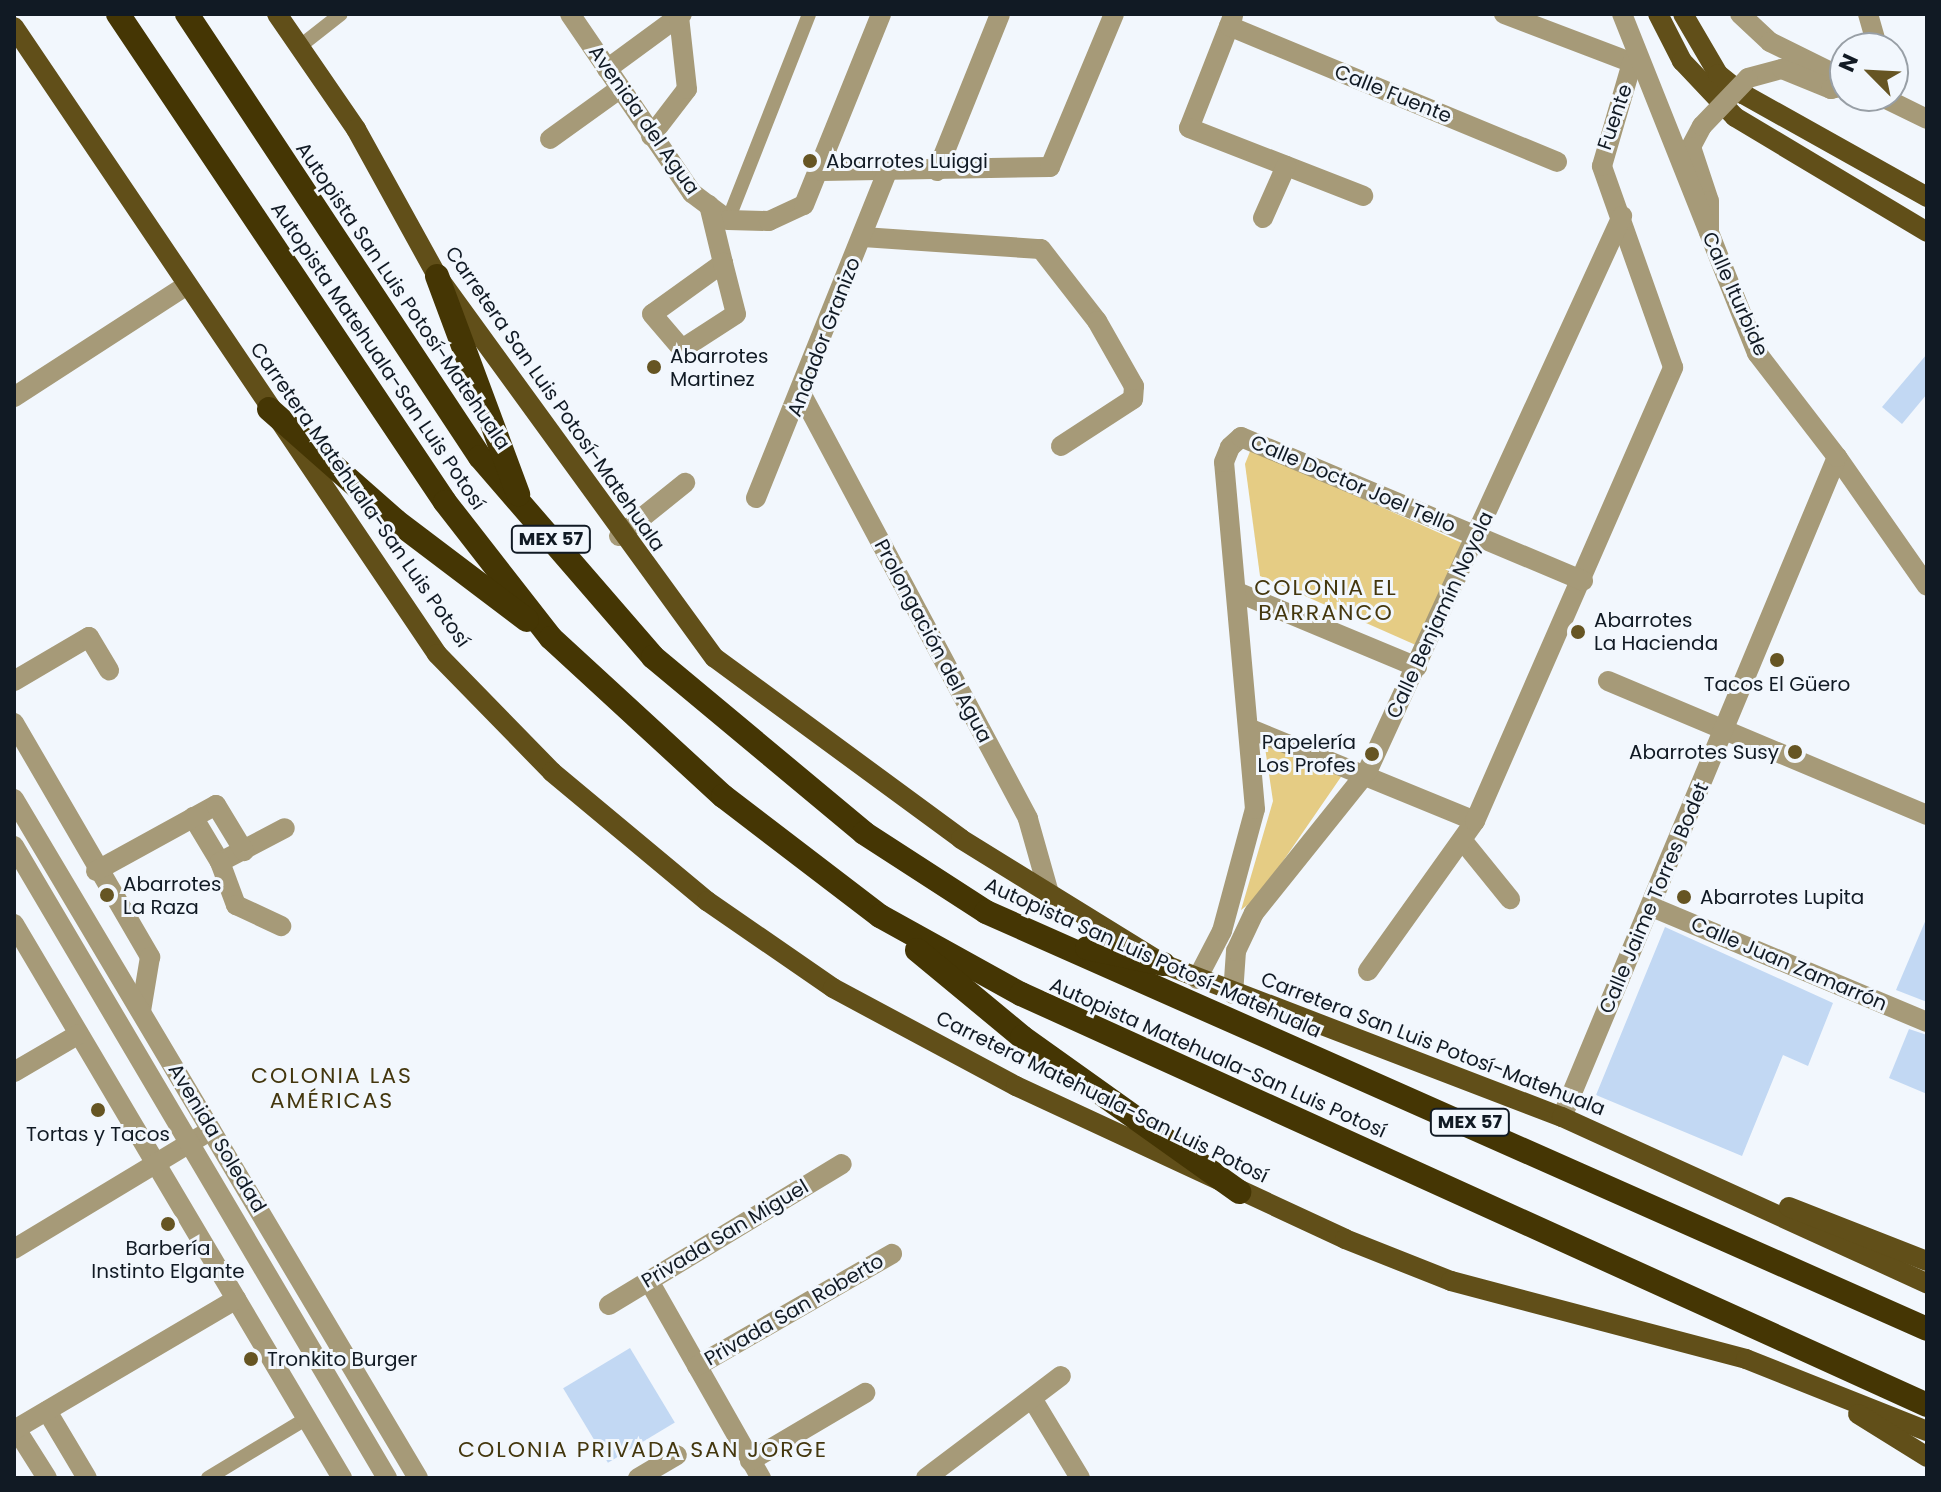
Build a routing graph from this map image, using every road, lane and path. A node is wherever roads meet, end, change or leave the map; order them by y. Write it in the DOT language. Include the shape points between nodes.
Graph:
graph roads {
  1 [pos="118,14"];
  2 [pos="187,14"];
  3 [pos="277,14"];
  4 [pos="341,14"];
  5 [pos="570,14"];
  6 [pos="809,14"];
  7 [pos="881,14"];
  8 [pos="1000,14"];
  9 [pos="1114,14"];
  10 [pos="1504,14"];
  11 [pos="1622,14"];
  12 [pos="1658,14"];
  13 [pos="1683,14"];
  14 [pos="1740,14"];
  15 [pos="680,15"];
  16 [pos="1231,20"];
  17 [pos="14,27"];
  18 [pos="299,47"];
  19 [pos="1635,64"];
  20 [pos="607,69"];
  21 [pos="1829,71"];
  22 [pos="621,88"];
  23 [pos="1829,88"];
  24 [pos="1909,109"];
  25 [pos="1927,119"];
  26 [pos="651,136"];
  27 [pos="550,139"];
  28 [pos="1557,162"];
  29 [pos="1286,166"];
  30 [pos="822,171"];
  31 [pos="937,171"];
  32 [pos="886,175"];
  33 [pos="1363,196"];
  34 [pos="1927,197"];
  35 [pos="709,205"];
  36 [pos="1622,216"];
  37 [pos="1263,218"];
  38 [pos="728,220"];
  39 [pos="1927,232"];
  40 [pos="1709,236"];
  41 [pos="863,237"];
  42 [pos="723,263"];
  43 [pos="437,276"];
  44 [pos="187,285"];
  45 [pos="802,395"];
  46 [pos="14,397"];
  47 [pos="269,409"];
  48 [pos="1061,446"];
  49 [pos="1837,457"];
  50 [pos="685,483"];
  51 [pos="756,498"];
  52 [pos="523,507"];
  53 [pos="619,536"];
  54 [pos="1477,536"];
  55 [pos="1583,581"];
  56 [pos="1927,586"];
  57 [pos="1237,592"];
  58 [pos="551,638"];
  59 [pos="1417,667"];
  60 [pos="109,670"];
  61 [pos="14,681"];
  62 [pos="1608,681"];
  63 [pos="14,723"];
  64 [pos="1724,729"];
  65 [pos="1253,730"];
  66 [pos="1367,772"];
  67 [pos="14,799"];
  68 [pos="1927,815"];
  69 [pos="193,817"];
  70 [pos="1475,821"];
  71 [pos="285,828"];
  72 [pos="1463,841"];
  73 [pos="14,846"];
  74 [pos="244,851"];
  75 [pos="220,862"];
  76 [pos="96,871"];
  77 [pos="1049,893"];
  78 [pos="1510,899"];
  79 [pos="1652,907"];
  80 [pos="880,916"];
  81 [pos="14,924"];
  82 [pos="281,926"];
  83 [pos="1045,939"];
  84 [pos="1163,964"];
  85 [pos="1368,971"];
  86 [pos="1197,979"];
  87 [pos="1233,994"];
  88 [pos="141,1011"];
  89 [pos="1927,1022"];
  90 [pos="79,1034"];
  91 [pos="14,1072"];
  92 [pos="1562,1117"];
  93 [pos="211,1130"];
  94 [pos="190,1143"];
  95 [pos="156,1164"];
  96 [pos="842,1164"];
  97 [pos="1725,1188"];
  98 [pos="1239,1192"];
  99 [pos="14,1249"];
  100 [pos="892,1254"];
  101 [pos="1927,1261"];
  102 [pos="649,1281"];
  103 [pos="1927,1283"];
  104 [pos="236,1299"];
  105 [pos="609,1305"];
  106 [pos="1927,1329"];
  107 [pos="697,1366"];
  108 [pos="1061,1376"];
  109 [pos="1796,1379"];
  110 [pos="865,1393"];
  111 [pos="1033,1400"];
  112 [pos="1927,1405"];
  113 [pos="47,1411"];
  114 [pos="307,1418"];
  115 [pos="15,1430"];
  116 [pos="1927,1431"];
  117 [pos="677,1455"];
  118 [pos="1927,1457"];
  119 [pos="756,1470"];
  120 [pos="937,1475"];
  121 [pos="47,1478"];
  122 [pos="87,1478"];
  123 [pos="208,1478"];
  124 [pos="342,1478"];
  125 [pos="387,1478"];
  126 [pos="418,1478"];
  127 [pos="638,1478"];
  128 [pos="1080,1478"];
  1 -- 58 [label="highway, Autopista Matehuala-San Luis Potosí / MEX 57" via="445,502"];
  2 -- 52 [label="highway, Autopista San Luis Potosí-Matehuala / MEX 57" via="480,457"];
  3 -- 18 [label="main road, Carretera San Luis Potosí-Matehuala"];
  4 -- 18 [label="street"];
  5 -- 20 [label="street, Avenida del Agua"];
  6 -- 38 [label="street"];
  7 -- 30 [label="street"];
  8 -- 31 [label="street"];
  9 -- 31 [label="street" via="1055,162 1045,170"];
  10 -- 19 [label="street"];
  11 -- 19 [label="street, Calle Iturbide"];
  12 -- 39 [label="main road" via="1682,61 1735,117"];
  13 -- 34 [label="main road" via="1718,74 1743,94"];
  14 -- 21 [label="street" via="1770,42"];
  15 -- 20 [label="street"];
  15 -- 26 [label="street" via="687,89"];
  16 -- 28 [label="street, Calle Fuente"];
  16 -- 29 [label="street" via="1189,128"];
  17 -- 44 [label="main road, Carretera Matehuala-San Luis Potosí"];
  18 -- 43 [label="main road, Carretera San Luis Potosí-Matehuala" via="356,129"];
  19 -- 36 [label="street, Fuente" via="1601,159"];
  19 -- 40 [label="street, Calle Iturbide"];
  20 -- 22 [label="street, Avenida del Agua"];
  22 -- 26 [label="street, Avenida del Agua"];
  22 -- 27 [label="street"];
  23 -- 40 [label="street, bridge" via="1782,69 1748,78 1702,126 1691,147 1709,201"];
  24 -- 25 [label="street"];
  26 -- 35 [label="street, Avenida del Agua" via="692,193"];
  29 -- 33 [label="street"];
  29 -- 37 [label="street"];
  30 -- 32 [label="street"];
  30 -- 38 [label="street" via="804,205 769,221"];
  31 -- 32 [label="street"];
  32 -- 41 [label="street, Andador Granizo"];
  35 -- 38 [label="street, Avenida del Agua"];
  35 -- 42 [label="street"];
  36 -- 54 [label="street, Calle Benjamín Noyola"];
  36 -- 55 [label="street, Fuente" via="1673,367"];
  40 -- 49 [label="street, Calle Iturbide" via="1757,353"];
  41 -- 45 [label="street, Andador Granizo"];
  41 -- 48 [label="street" via="1041,249 1097,321 1134,386 1133,399"];
  42 -- 42 [label="street" via="652,314 682,349 736,314"];
  43 -- 52 [label="highway"];
  43 -- 53 [label="main road, Carretera San Luis Potosí-Matehuala" via="524,388"];
  44 -- 46 [label="street"];
  44 -- 47 [label="main road, Carretera Matehuala-San Luis Potosí"];
  45 -- 51 [label="street, Andador Granizo"];
  45 -- 77 [label="street, Prolongación del Agua" via="1028,819"];
  47 -- 58 [label="highway" via="396,521"];
  47 -- 98 [label="main road, Carretera Matehuala-San Luis Potosí" via="437,654 552,772 707,901 833,988 1016,1086"];
  49 -- 56 [label="street, Calle Iturbide"];
  49 -- 64 [label="street, Calle Jaime Torres Bodet"];
  50 -- 53 [label="street"];
  52 -- 83 [label="highway, Autopista San Luis Potosí-Matehuala / MEX 57" via="653,657 801,781 916,871"];
  53 -- 77 [label="main road, Carretera San Luis Potosí-Matehuala" via="715,658 961,839"];
  54 -- 55 [label="street, Calle Doctor Joel Tello"];
  54 -- 57 [label="street, Calle Doctor Joel Tello" via="1241,437 1224,462"];
  54 -- 59 [label="street, Calle Benjamín Noyola"];
  55 -- 70 [label="street, Fuente"];
  57 -- 59 [label="street"];
  57 -- 65 [label="street, Calle Doctor Joel Tello"];
  58 -- 80 [label="highway, Autopista Matehuala-San Luis Potosí / MEX 57" via="723,796"];
  59 -- 66 [label="street, Calle Benjamín Noyola"];
  60 -- 61 [label="street" via="89,637"];
  62 -- 64 [label="street"];
  63 -- 76 [label="street"];
  64 -- 68 [label="street"];
  64 -- 79 [label="street, Calle Jaime Torres Bodet"];
  65 -- 66 [label="street"];
  65 -- 86 [label="street, Calle Doctor Joel Tello" via="1255,809 1242,869"];
  66 -- 70 [label="street"];
  66 -- 87 [label="street, Calle Benjamín Noyola" via="1254,913 1236,951"];
  67 -- 88 [label="street, Avenida Soledad"];
  69 -- 74 [label="street" via="216,805"];
  69 -- 75 [label="street"];
  69 -- 76 [label="street"];
  70 -- 72 [label="street, Fuente"];
  71 -- 74 [label="street"];
  72 -- 78 [label="street"];
  72 -- 85 [label="street, Fuente"];
  73 -- 94 [label="street, Avenida Soledad"];
  74 -- 75 [label="street"];
  75 -- 82 [label="street" via="236,905"];
  76 -- 88 [label="street" via="150,957"];
  77 -- 84 [label="main road, Carretera San Luis Potosí-Matehuala"];
  79 -- 89 [label="street, Calle Juan Zamarrón"];
  79 -- 92 [label="street, Calle Jaime Torres Bodet"];
  80 -- 98 [label="highway" via="1022,1037"];
  80 -- 112 [label="highway, Autopista Matehuala-San Luis Potosí / MEX 57" via="1148,1057"];
  81 -- 90 [label="street"];
  83 -- 84 [label="highway"];
  83 -- 106 [label="highway, Autopista San Luis Potosí-Matehuala / MEX 57" via="1521,1143"];
  84 -- 86 [label="main road, Carretera San Luis Potosí-Matehuala"];
  86 -- 87 [label="main road, Carretera San Luis Potosí-Matehuala"];
  87 -- 92 [label="main road, Carretera San Luis Potosí-Matehuala"];
  88 -- 93 [label="street, Avenida Soledad"];
  90 -- 91 [label="street"];
  90 -- 95 [label="street"];
  92 -- 97 [label="main road, Carretera San Luis Potosí-Matehuala"];
  93 -- 94 [label="street"];
  93 -- 126 [label="street, Avenida Soledad"];
  94 -- 95 [label="street"];
  94 -- 125 [label="street, Avenida Soledad"];
  95 -- 99 [label="street"];
  95 -- 104 [label="street"];
  96 -- 102 [label="street, Privada San Miguel"];
  97 -- 101 [label="main road"];
  97 -- 103 [label="main road, Carretera San Luis Potosí-Matehuala"];
  98 -- 109 [label="main road, Carretera Matehuala-San Luis Potosí" via="1451,1281 1654,1330"];
  100 -- 107 [label="street, Privada San Roberto"];
  102 -- 105 [label="street, Privada San Miguel"];
  102 -- 107 [label="street"];
  104 -- 113 [label="street"];
  104 -- 114 [label="street"];
  107 -- 119 [label="street"];
  108 -- 111 [label="street"];
  109 -- 116 [label="main road, Carretera Matehuala-San Luis Potosí"];
  109 -- 118 [label="main road"];
  110 -- 119 [label="street"];
  111 -- 120 [label="street"];
  111 -- 128 [label="street"];
  113 -- 115 [label="street"];
  113 -- 122 [label="street"];
  114 -- 123 [label="street"];
  114 -- 124 [label="street"];
  115 -- 121 [label="street"];
  117 -- 127 [label="street"];
}
